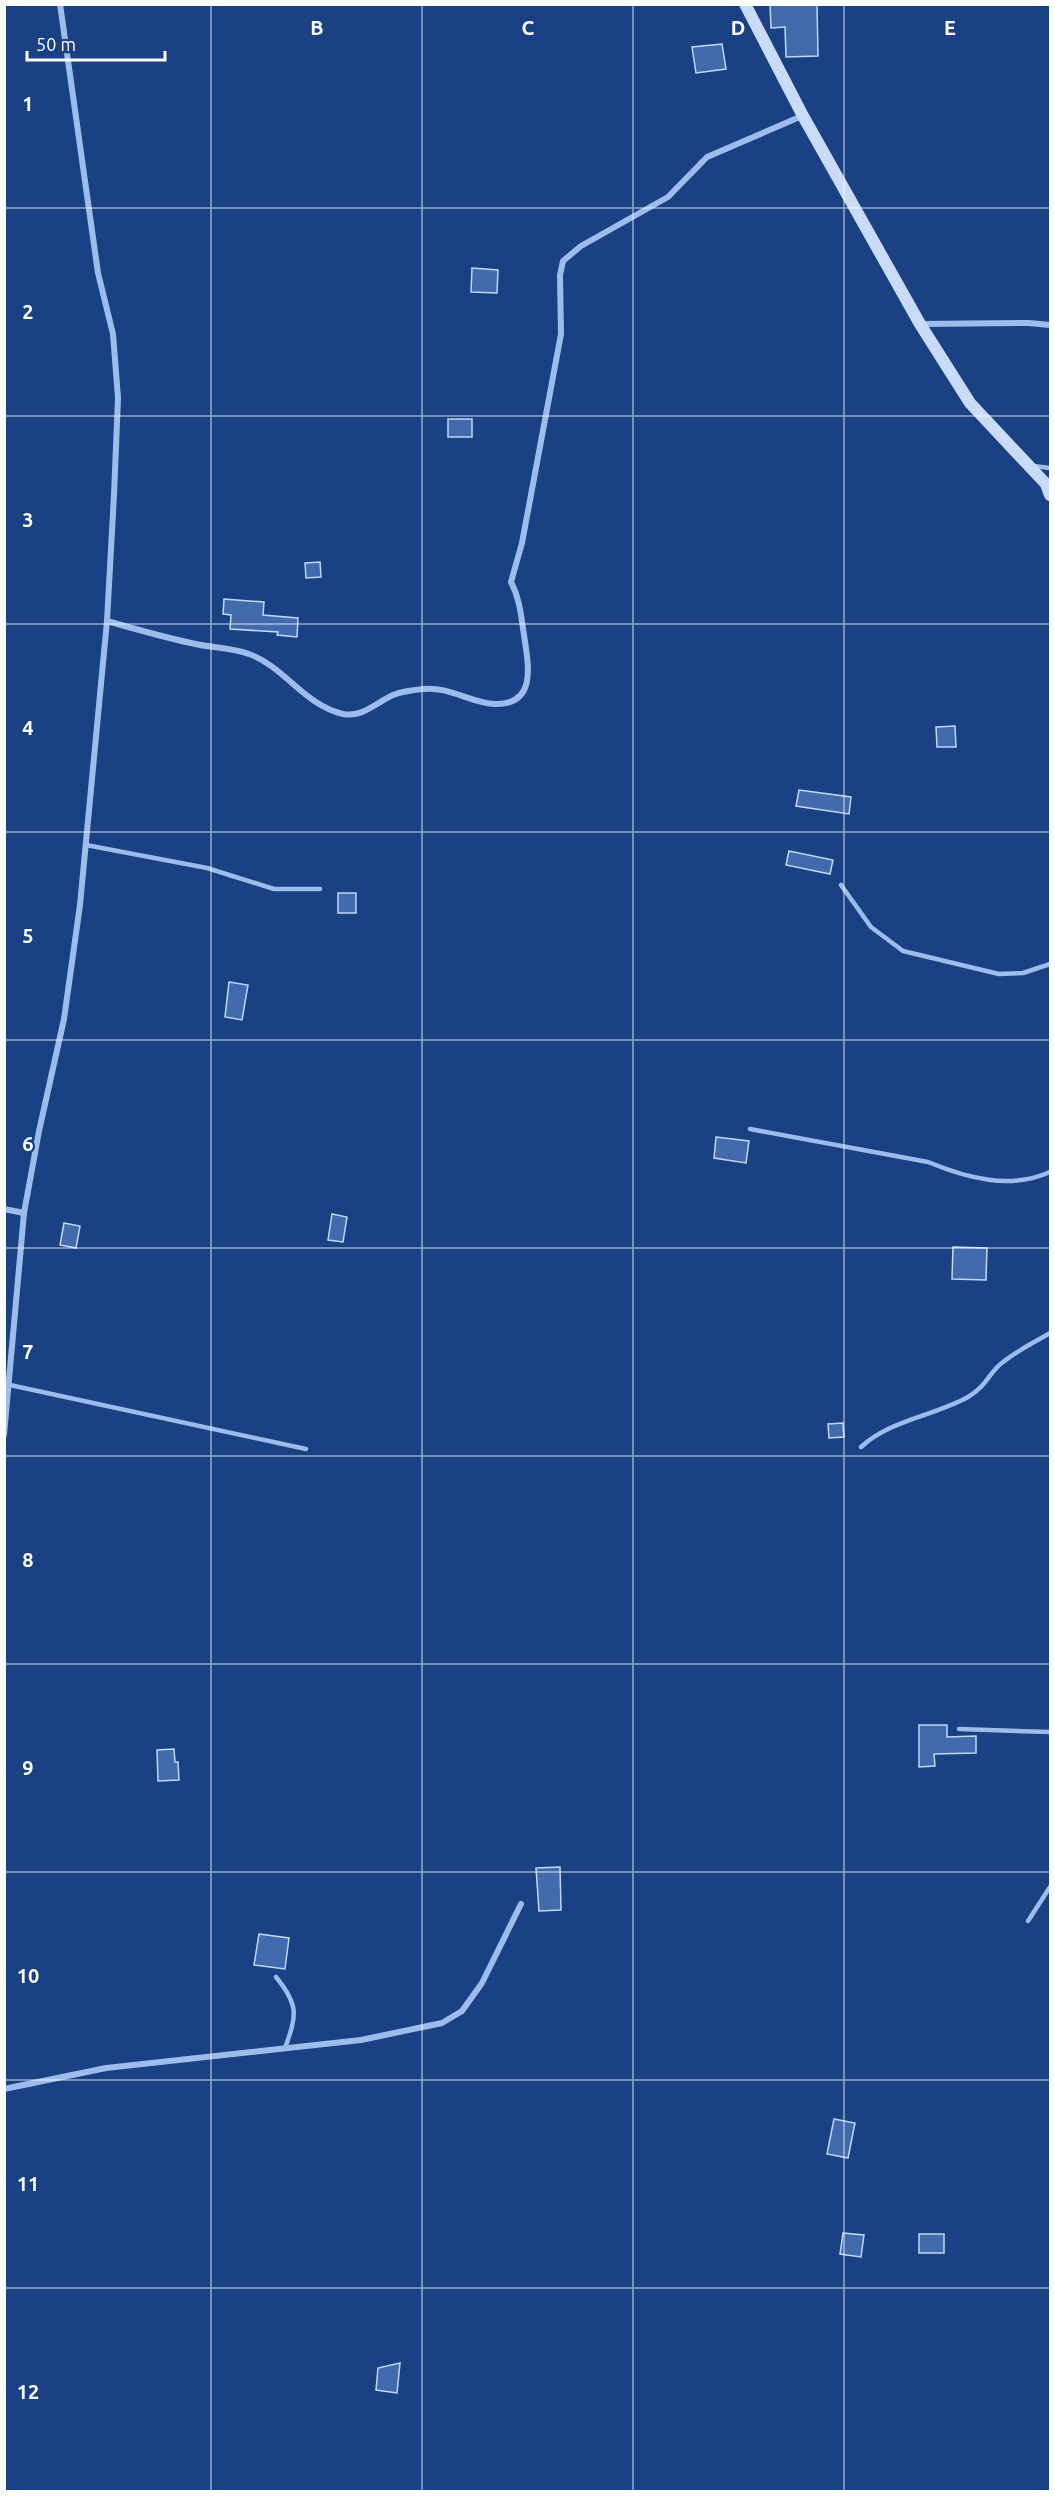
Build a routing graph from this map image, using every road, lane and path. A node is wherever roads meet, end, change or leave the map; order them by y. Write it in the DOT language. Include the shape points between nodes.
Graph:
graph roads {
  1 [pos="60,4"];
  2 [pos="745,4"];
  3 [pos="803,116"];
  4 [pos="920,324"];
  5 [pos="1050,325"];
  6 [pos="1028,466"];
  7 [pos="1050,468"];
  8 [pos="1049,489"];
  9 [pos="107,621"];
  10 [pos="86,845"];
  11 [pos="841,885"];
  12 [pos="320,889"];
  13 [pos="1050,964"];
  14 [pos="750,1129"];
  15 [pos="1050,1172"];
  16 [pos="4,1209"];
  17 [pos="24,1213"];
  18 [pos="1050,1333"];
  19 [pos="10,1385"];
  20 [pos="4,1435"];
  21 [pos="861,1447"];
  22 [pos="306,1449"];
  23 [pos="958,1729"];
  24 [pos="1050,1732"];
  25 [pos="1050,1887"];
  26 [pos="521,1904"];
  27 [pos="1028,1921"];
  28 [pos="276,1977"];
  29 [pos="285,2048"];
  30 [pos="4,2089"];
  1 -- 9 [label="street" via="98,273 112,334 118,398"];
  2 -- 3 [label="street"];
  3 -- 4 [label="street"];
  3 -- 9 [label="street" via="707,157 668,197 581,246 563,261 561,334 522,543 511,582 518,596 527,682 521,695 510,703 493,704 429,688 395,694 350,715 310,699 281,671 247,653 192,644"];
  4 -- 5 [label="street"];
  4 -- 6 [label="street" via="970,403"];
  6 -- 7 [label="lane"];
  6 -- 8 [label="street"];
  9 -- 10 [label="street"];
  10 -- 12 [label="lane" via="207,868 274,889"];
  10 -- 17 [label="street" via="64,1019"];
  11 -- 13 [label="lane" via="871,927 903,951 999,974 1023,973"];
  14 -- 15 [label="lane" via="928,1162 951,1172 1002,1183 1036,1179"];
  16 -- 17 [label="street"];
  17 -- 19 [label="street"];
  18 -- 21 [label="lane" via="1001,1363 977,1392 952,1406 881,1431"];
  19 -- 20 [label="street"];
  19 -- 22 [label="lane"];
  23 -- 24 [label="lane"];
  25 -- 27 [label="lane"];
  26 -- 29 [label="street" via="482,1983 462,2011 441,2023 361,2040"];
  28 -- 29 [label="lane" via="290,1993 294,2008"];
  29 -- 30 [label="street" via="106,2068"];
}
